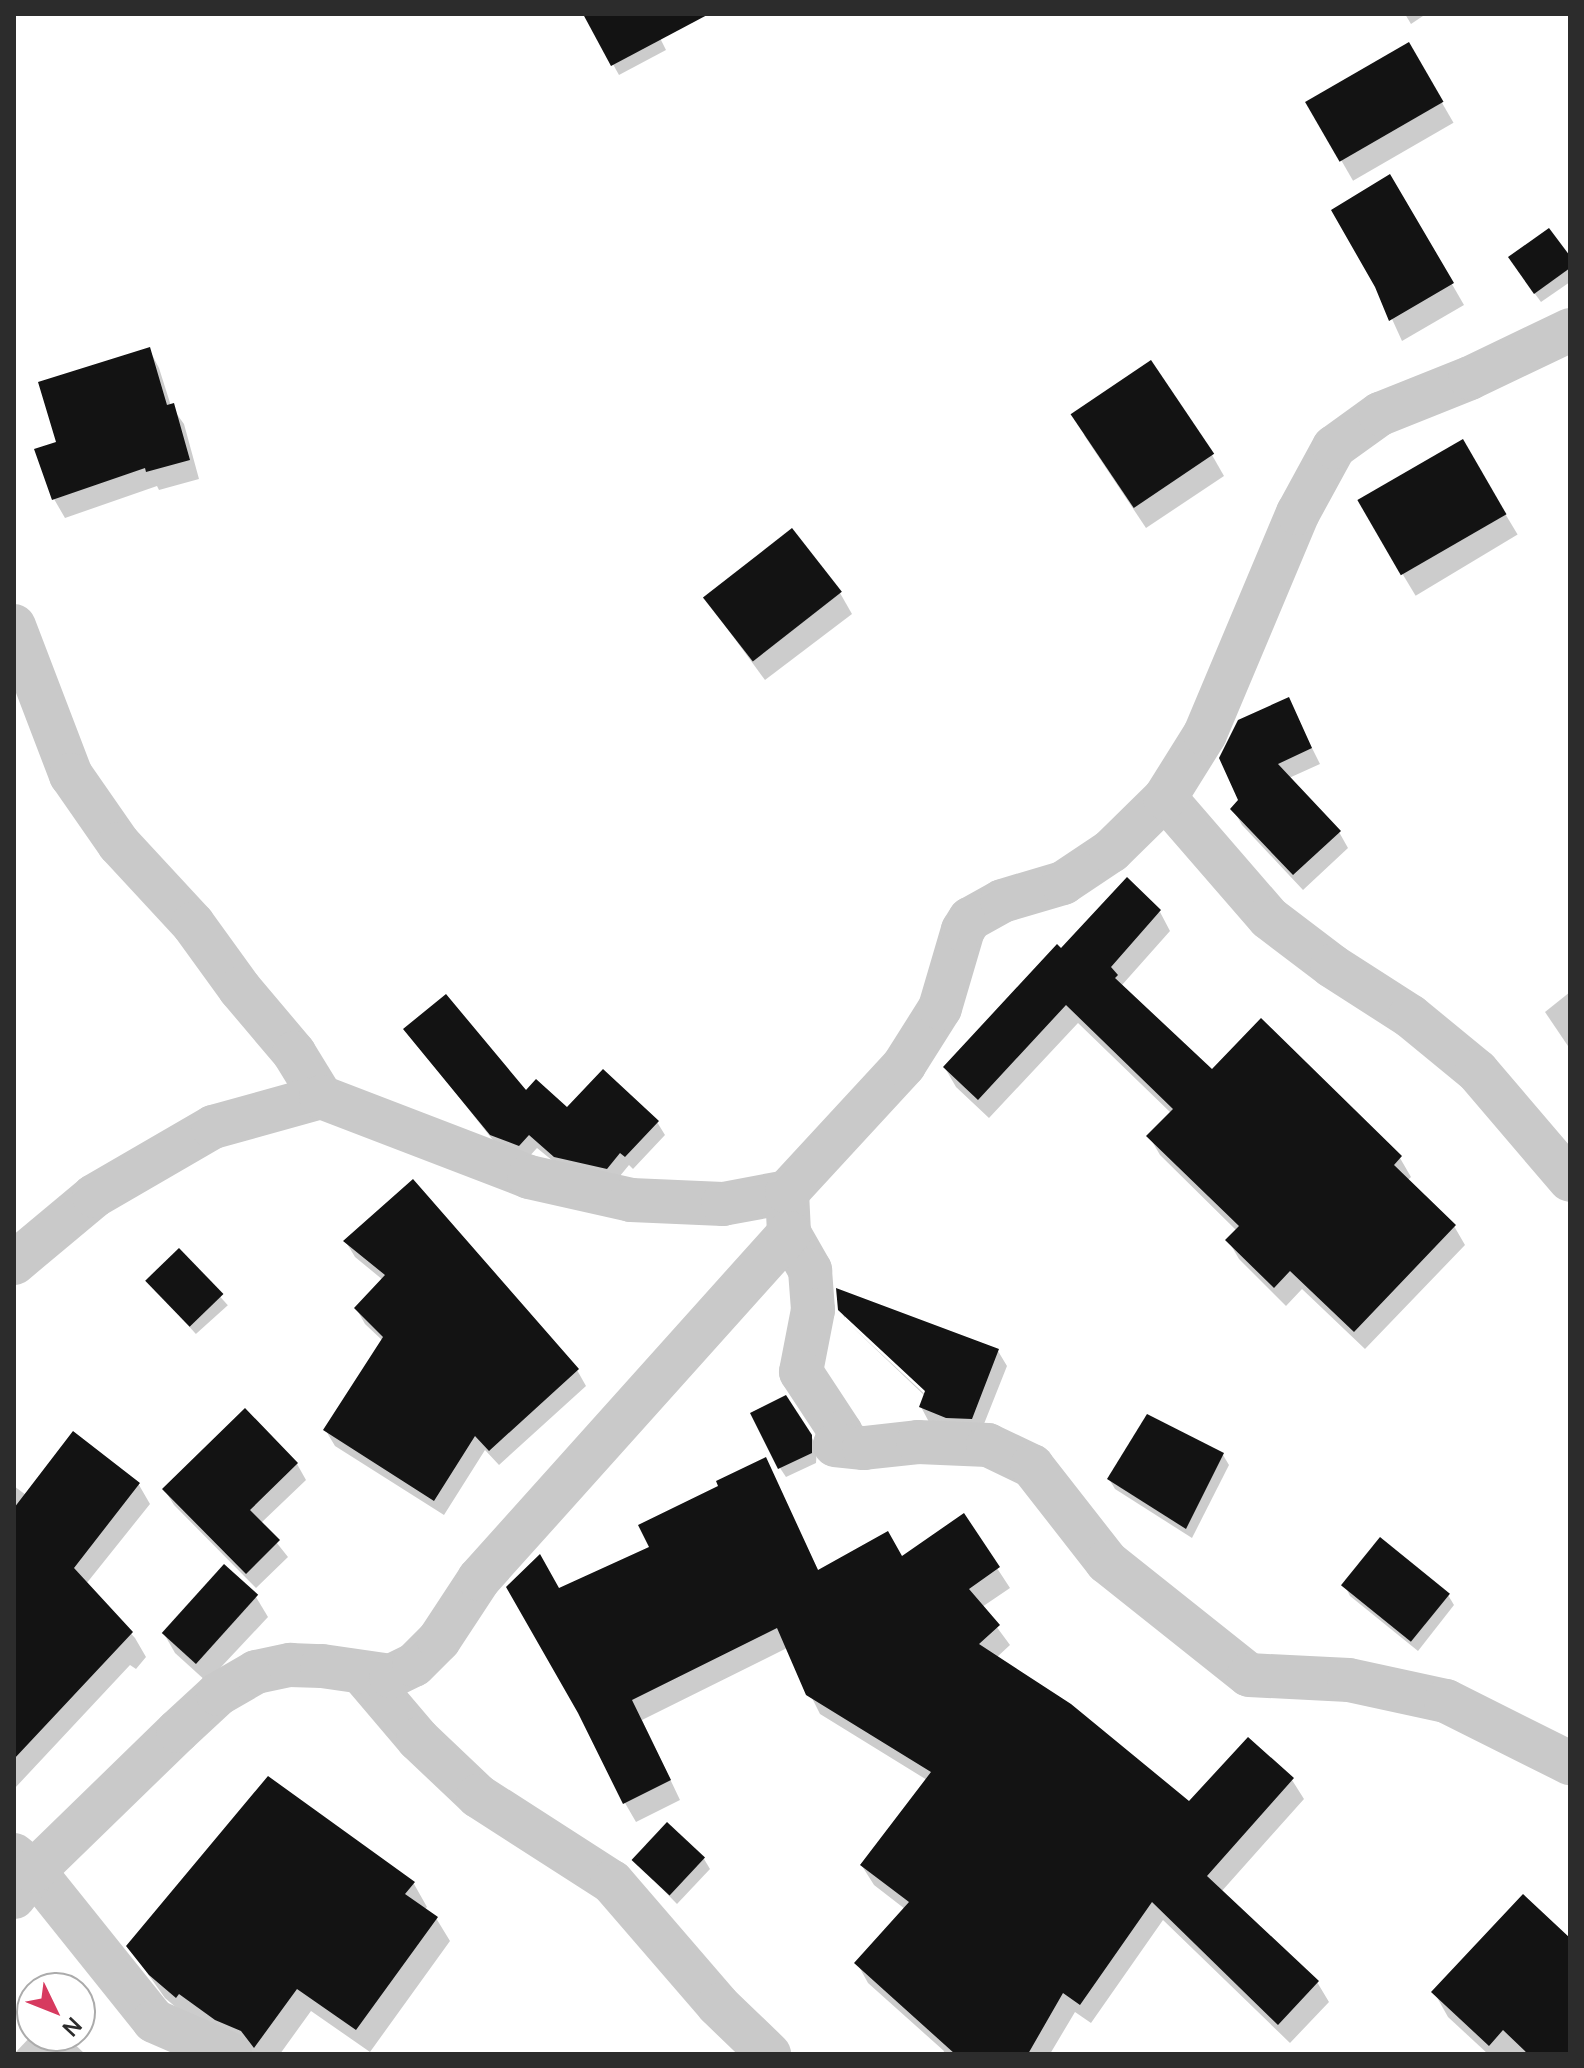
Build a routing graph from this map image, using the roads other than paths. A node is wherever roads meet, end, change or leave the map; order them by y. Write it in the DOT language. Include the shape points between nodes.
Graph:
graph roads {
  1 [pos="1570,330"];
  2 [pos="14,626"];
  3 [pos="1165,798"];
  4 [pos="321,1097"];
  5 [pos="1570,1180"];
  6 [pos="788,1212"];
  7 [pos="14,1263"];
  8 [pos="362,1673"];
  9 [pos="1570,1763"];
  10 [pos="21,1874"];
  11 [pos="230,2054"];
  12 [pos="769,2054"];
  1 -- 3 [label="street" via="1380,414 1334,447 1298,513 1205,734"];
  2 -- 4 [label="street" via="71,775 119,844 193,924 294,1053"];
  3 -- 5 [label="street" via="1269,918 1410,1016 1477,1071"];
  3 -- 6 [label="street" via="1111,851 1063,883 1002,901 970,919 940,1008 904,1065"];
  4 -- 6 [label="street" via="529,1177 631,1200"];
  4 -- 7 [label="street" via="213,1127 94,1196"];
  6 -- 8 [label="street" via="479,1579 439,1640 414,1665 391,1676"];
  6 -- 9 [label="street" via="810,1270 813,1310 801,1372 841,1433 835,1445 988,1445 1032,1466 1107,1562 1249,1675 1349,1680 1446,1701"];
  8 -- 10 [label="street" via="290,1665 256,1672 218,1694"];
  8 -- 12 [label="street" via="418,1739 478,1796 612,1882 718,2005"];
  10 -- 11 [label="street" via="154,2021"];
}
